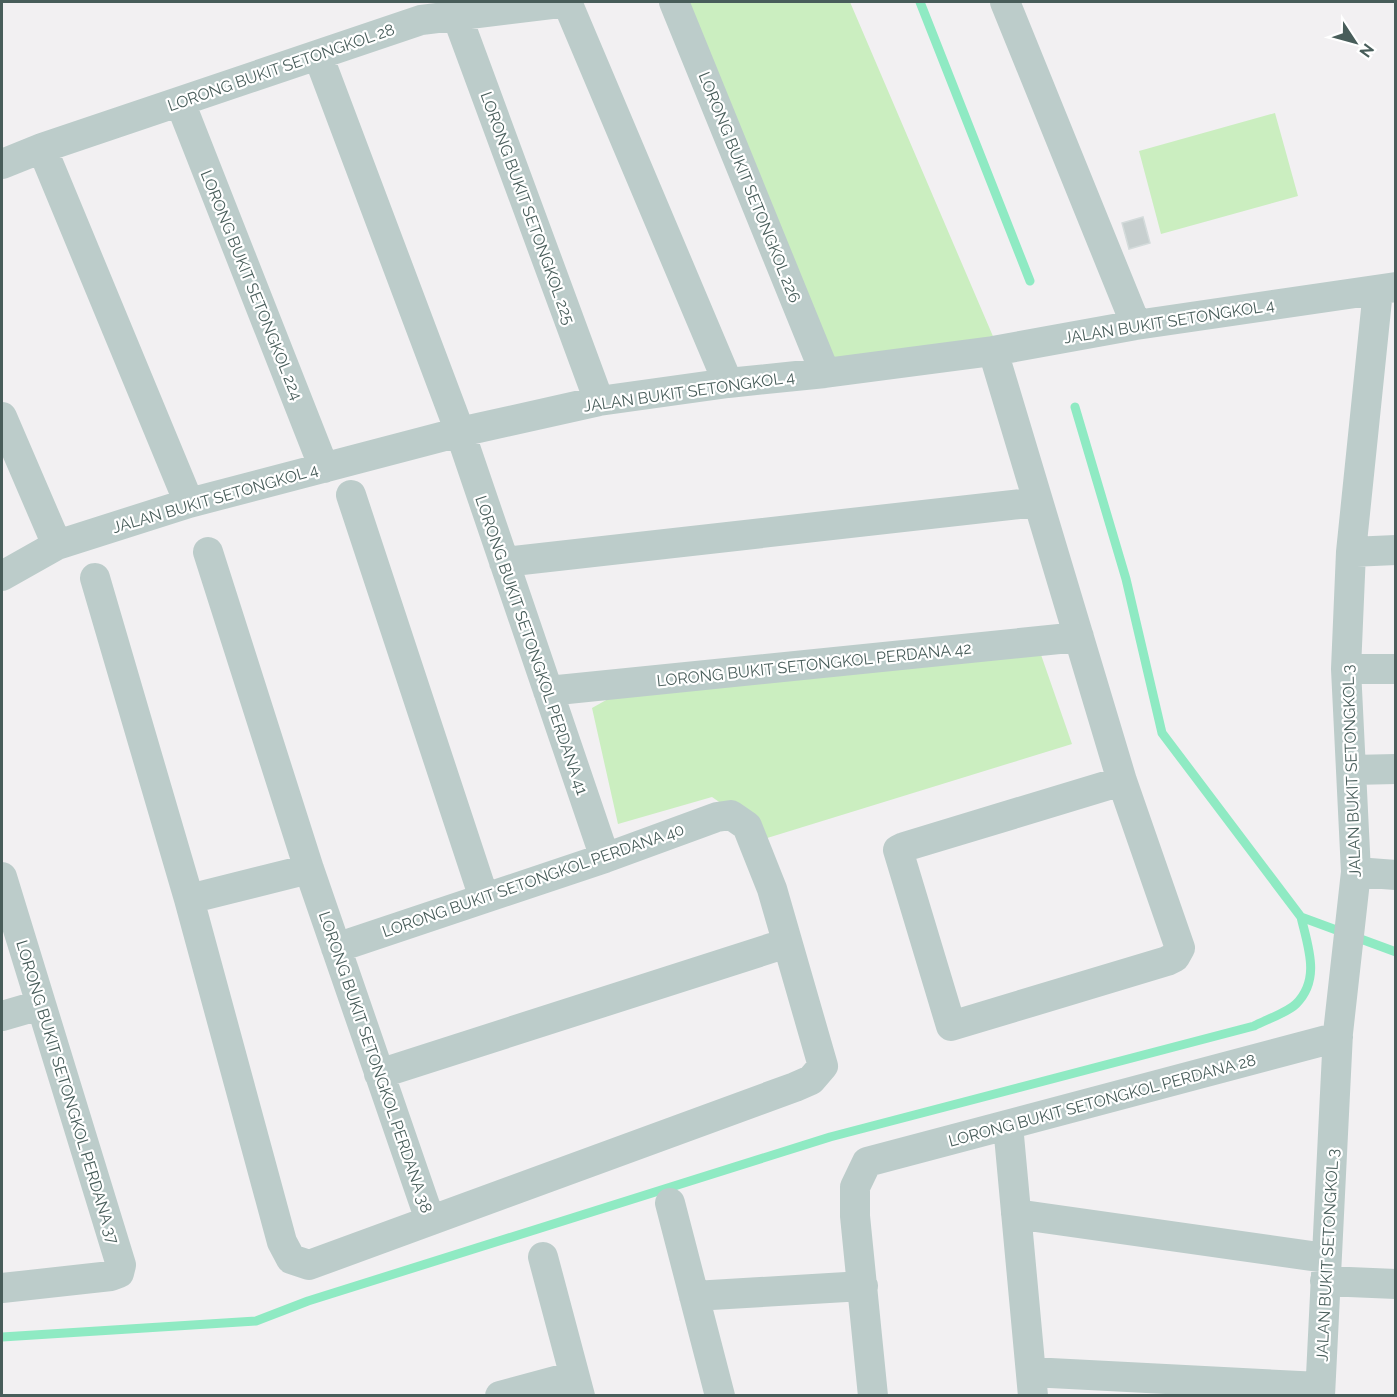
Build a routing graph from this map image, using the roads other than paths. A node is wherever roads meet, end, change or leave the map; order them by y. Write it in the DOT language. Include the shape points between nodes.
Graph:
graph roads {
  1 [pos="567,2"];
  2 [pos="674,2"];
  3 [pos="1005,2"];
  4 [pos="417,11"];
  5 [pos="457,15"];
  6 [pos="318,55"];
  7 [pos="180,102"];
  8 [pos="42,147"];
  9 [pos="2,164"];
  10 [pos="1387,288"];
  11 [pos="1136,325"];
  12 [pos="993,351"];
  13 [pos="825,373"];
  14 [pos="728,383"];
  15 [pos="599,401"];
  16 [pos="2,417"];
  17 [pos="460,432"];
  18 [pos="324,468"];
  19 [pos="351,495"];
  20 [pos="1038,502"];
  21 [pos="189,503"];
  22 [pos="57,545"];
  23 [pos="1395,550"];
  24 [pos="208,552"];
  25 [pos="1351,552"];
  26 [pos="504,562"];
  27 [pos="2,576"];
  28 [pos="95,579"];
  29 [pos="1079,637"];
  30 [pos="1346,669"];
  31 [pos="1395,669"];
  32 [pos="549,691"];
  33 [pos="1395,769"];
  34 [pos="1352,770"];
  35 [pos="1122,781"];
  36 [pos="605,858"];
  37 [pos="309,868"];
  38 [pos="1356,872"];
  39 [pos="1395,875"];
  40 [pos="2,876"];
  41 [pos="189,898"];
  42 [pos="484,898"];
  43 [pos="787,943"];
  44 [pos="336,948"];
  45 [pos="40,1005"];
  46 [pos="2,1016"];
  47 [pos="1338,1035"];
  48 [pos="379,1074"];
  49 [pos="1008,1125"];
  50 [pos="670,1203"];
  51 [pos="1016,1214"];
  52 [pos="430,1220"];
  53 [pos="543,1257"];
  54 [pos="1326,1269"];
  55 [pos="1395,1284"];
  56 [pos="863,1286"];
  57 [pos="2,1288"];
  58 [pos="694,1296"];
  59 [pos="1032,1384"];
  60 [pos="577,1386"];
  61 [pos="1320,1391"];
  62 [pos="500,1395"];
  63 [pos="720,1395"];
  64 [pos="873,1395"];
  1 -- 5 [label="street, LORONG BUKIT SETONGKOL 28"];
  1 -- 14 [label="street"];
  2 -- 13 [label="street, LORONG BUKIT SETONGKOL 226"];
  3 -- 11 [label="street"];
  4 -- 5 [label="street, LORONG BUKIT SETONGKOL 28"];
  4 -- 6 [label="street, LORONG BUKIT SETONGKOL 28"];
  5 -- 15 [label="street, LORONG BUKIT SETONGKOL 225"];
  6 -- 7 [label="street, LORONG BUKIT SETONGKOL 28"];
  6 -- 17 [label="street, LORONG BUKIT SETONGKOL PERDANA 41"];
  7 -- 8 [label="street, LORONG BUKIT SETONGKOL 28"];
  7 -- 18 [label="street, LORONG BUKIT SETONGKOL 224"];
  8 -- 9 [label="street, LORONG BUKIT SETONGKOL 28"];
  8 -- 21 [label="street"];
  10 -- 11 [label="street, JALAN BUKIT SETONGKOL 4"];
  10 -- 25 [label="street, JALAN BUKIT SETONGKOL 3"];
  11 -- 12 [label="street, JALAN BUKIT SETONGKOL 4"];
  12 -- 13 [label="street, JALAN BUKIT SETONGKOL 4"];
  12 -- 20 [label="street"];
  13 -- 14 [label="street, JALAN BUKIT SETONGKOL 4"];
  14 -- 15 [label="street, JALAN BUKIT SETONGKOL 4"];
  15 -- 17 [label="street, JALAN BUKIT SETONGKOL 4"];
  16 -- 22 [label="street"];
  17 -- 18 [label="street, JALAN BUKIT SETONGKOL 4"];
  17 -- 26 [label="street, LORONG BUKIT SETONGKOL PERDANA 41"];
  18 -- 21 [label="street, JALAN BUKIT SETONGKOL 4"];
  19 -- 42 [label="street"];
  20 -- 26 [label="street"];
  20 -- 29 [label="street"];
  21 -- 22 [label="street, JALAN BUKIT SETONGKOL 4"];
  22 -- 27 [label="street, JALAN BUKIT SETONGKOL 4"];
  23 -- 25 [label="street"];
  24 -- 37 [label="street, LORONG BUKIT SETONGKOL PERDANA 38"];
  25 -- 30 [label="street, JALAN BUKIT SETONGKOL 3"];
  26 -- 32 [label="street, LORONG BUKIT SETONGKOL PERDANA 41"];
  28 -- 41 [label="street"];
  29 -- 32 [label="street, LORONG BUKIT SETONGKOL PERDANA 42"];
  29 -- 35 [label="street"];
  30 -- 31 [label="street"];
  30 -- 34 [label="street, JALAN BUKIT SETONGKOL 3"];
  32 -- 36 [label="street, LORONG BUKIT SETONGKOL PERDANA 41"];
  33 -- 34 [label="street"];
  34 -- 38 [label="street, JALAN BUKIT SETONGKOL 3"];
  35 -- 35 [label="street" via="1180,948 1175,957 951,1026 898,850"];
  36 -- 42 [label="street, LORONG BUKIT SETONGKOL PERDANA 40"];
  36 -- 43 [label="street, LORONG BUKIT SETONGKOL PERDANA 40" via="731,815 747,826 772,889"];
  37 -- 41 [label="street"];
  37 -- 44 [label="street, LORONG BUKIT SETONGKOL PERDANA 38"];
  38 -- 39 [label="street"];
  38 -- 47 [label="street, JALAN BUKIT SETONGKOL 3"];
  40 -- 45 [label="street, LORONG BUKIT SETONGKOL PERDANA 37"];
  41 -- 52 [label="street" via="282,1242 291,1259 309,1265"];
  42 -- 44 [label="street, LORONG BUKIT SETONGKOL PERDANA 40"];
  43 -- 48 [label="street"];
  43 -- 52 [label="street, LORONG BUKIT SETONGKOL PERDANA 38" via="823,1066 811,1080"];
  44 -- 48 [label="street, LORONG BUKIT SETONGKOL PERDANA 38"];
  45 -- 46 [label="street"];
  45 -- 57 [label="street, LORONG BUKIT SETONGKOL PERDANA 37" via="121,1265 118,1273 111,1276"];
  47 -- 49 [label="street, LORONG BUKIT SETONGKOL PERDANA 28"];
  47 -- 54 [label="street, JALAN BUKIT SETONGKOL 3"];
  48 -- 52 [label="street, LORONG BUKIT SETONGKOL PERDANA 38"];
  49 -- 51 [label="street"];
  49 -- 56 [label="street, LORONG BUKIT SETONGKOL PERDANA 28" via="867,1162 855,1187"];
  50 -- 58 [label="street"];
  51 -- 54 [label="street"];
  51 -- 59 [label="street"];
  53 -- 60 [label="street"];
  54 -- 55 [label="street"];
  54 -- 61 [label="street, JALAN BUKIT SETONGKOL 3"];
  56 -- 58 [label="street"];
  56 -- 64 [label="street"];
  58 -- 63 [label="street"];
  59 -- 61 [label="street"];
  60 -- 62 [label="street"];
}
